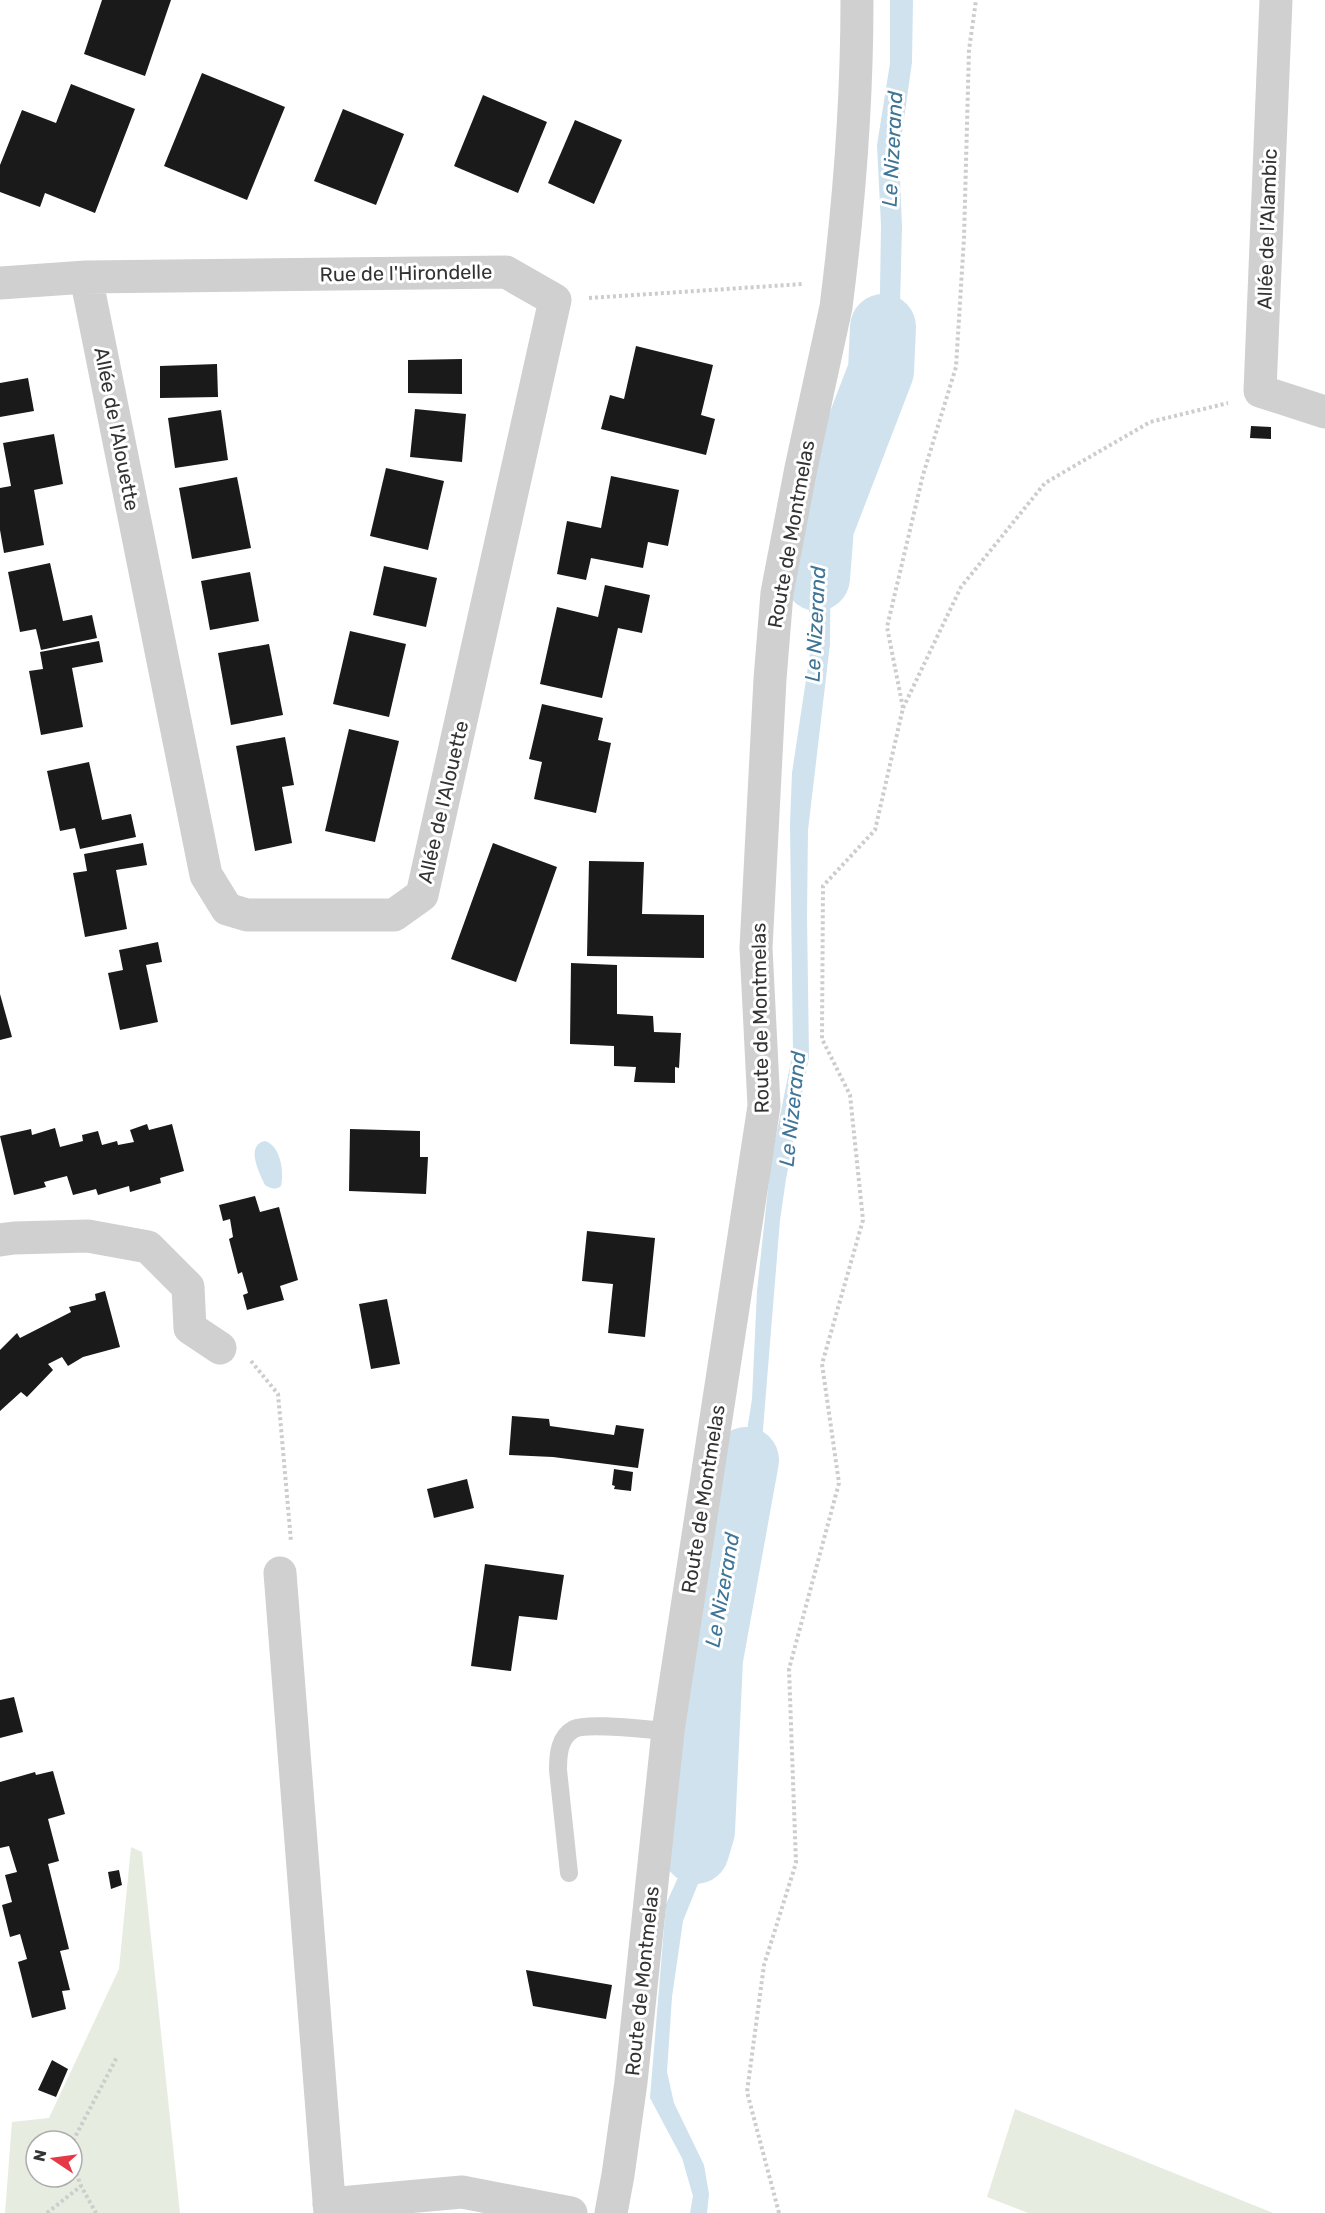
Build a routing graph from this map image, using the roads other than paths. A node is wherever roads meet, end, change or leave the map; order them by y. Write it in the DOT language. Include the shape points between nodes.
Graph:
graph roads {
  1 [pos="857,0"];
  2 [pos="1276,0"];
  3 [pos="86,278"];
  4 [pos="0,283"];
  5 [pos="555,300"];
  6 [pos="1325,412"];
  7 [pos="0,1240"];
  8 [pos="220,1347"];
  9 [pos="280,1573"];
  10 [pos="668,1731"];
  11 [pos="569,1873"];
  12 [pos="330,2209"];
  13 [pos="571,2213"];
  14 [pos="611,2213"];
  1 -- 10 [label="street, Route de Montmelas" via="850,193 836,307 777,593 756,948 764,1106"];
  2 -- 6 [label="street, Allée de l'Alambic" via="1260,391"];
  3 -- 4 [label="street, Rue de l'Hirondelle"];
  3 -- 5 [label="street, Rue de l'Hirondelle" via="506,272"];
  3 -- 5 [label="street, Allée de l'Alouette" via="206,875 226,909 247,915 394,915 422,895"];
  7 -- 8 [label="street" via="88,1236 148,1247 188,1287 190,1328"];
  9 -- 12 [label="street"];
  10 -- 11 [label="lane" via="598,1726 575,1729 562,1742 558,1770"];
  10 -- 14 [label="street, Route de Montmelas" via="631,2082"];
  12 -- 13 [label="street" via="462,2192"];
}
